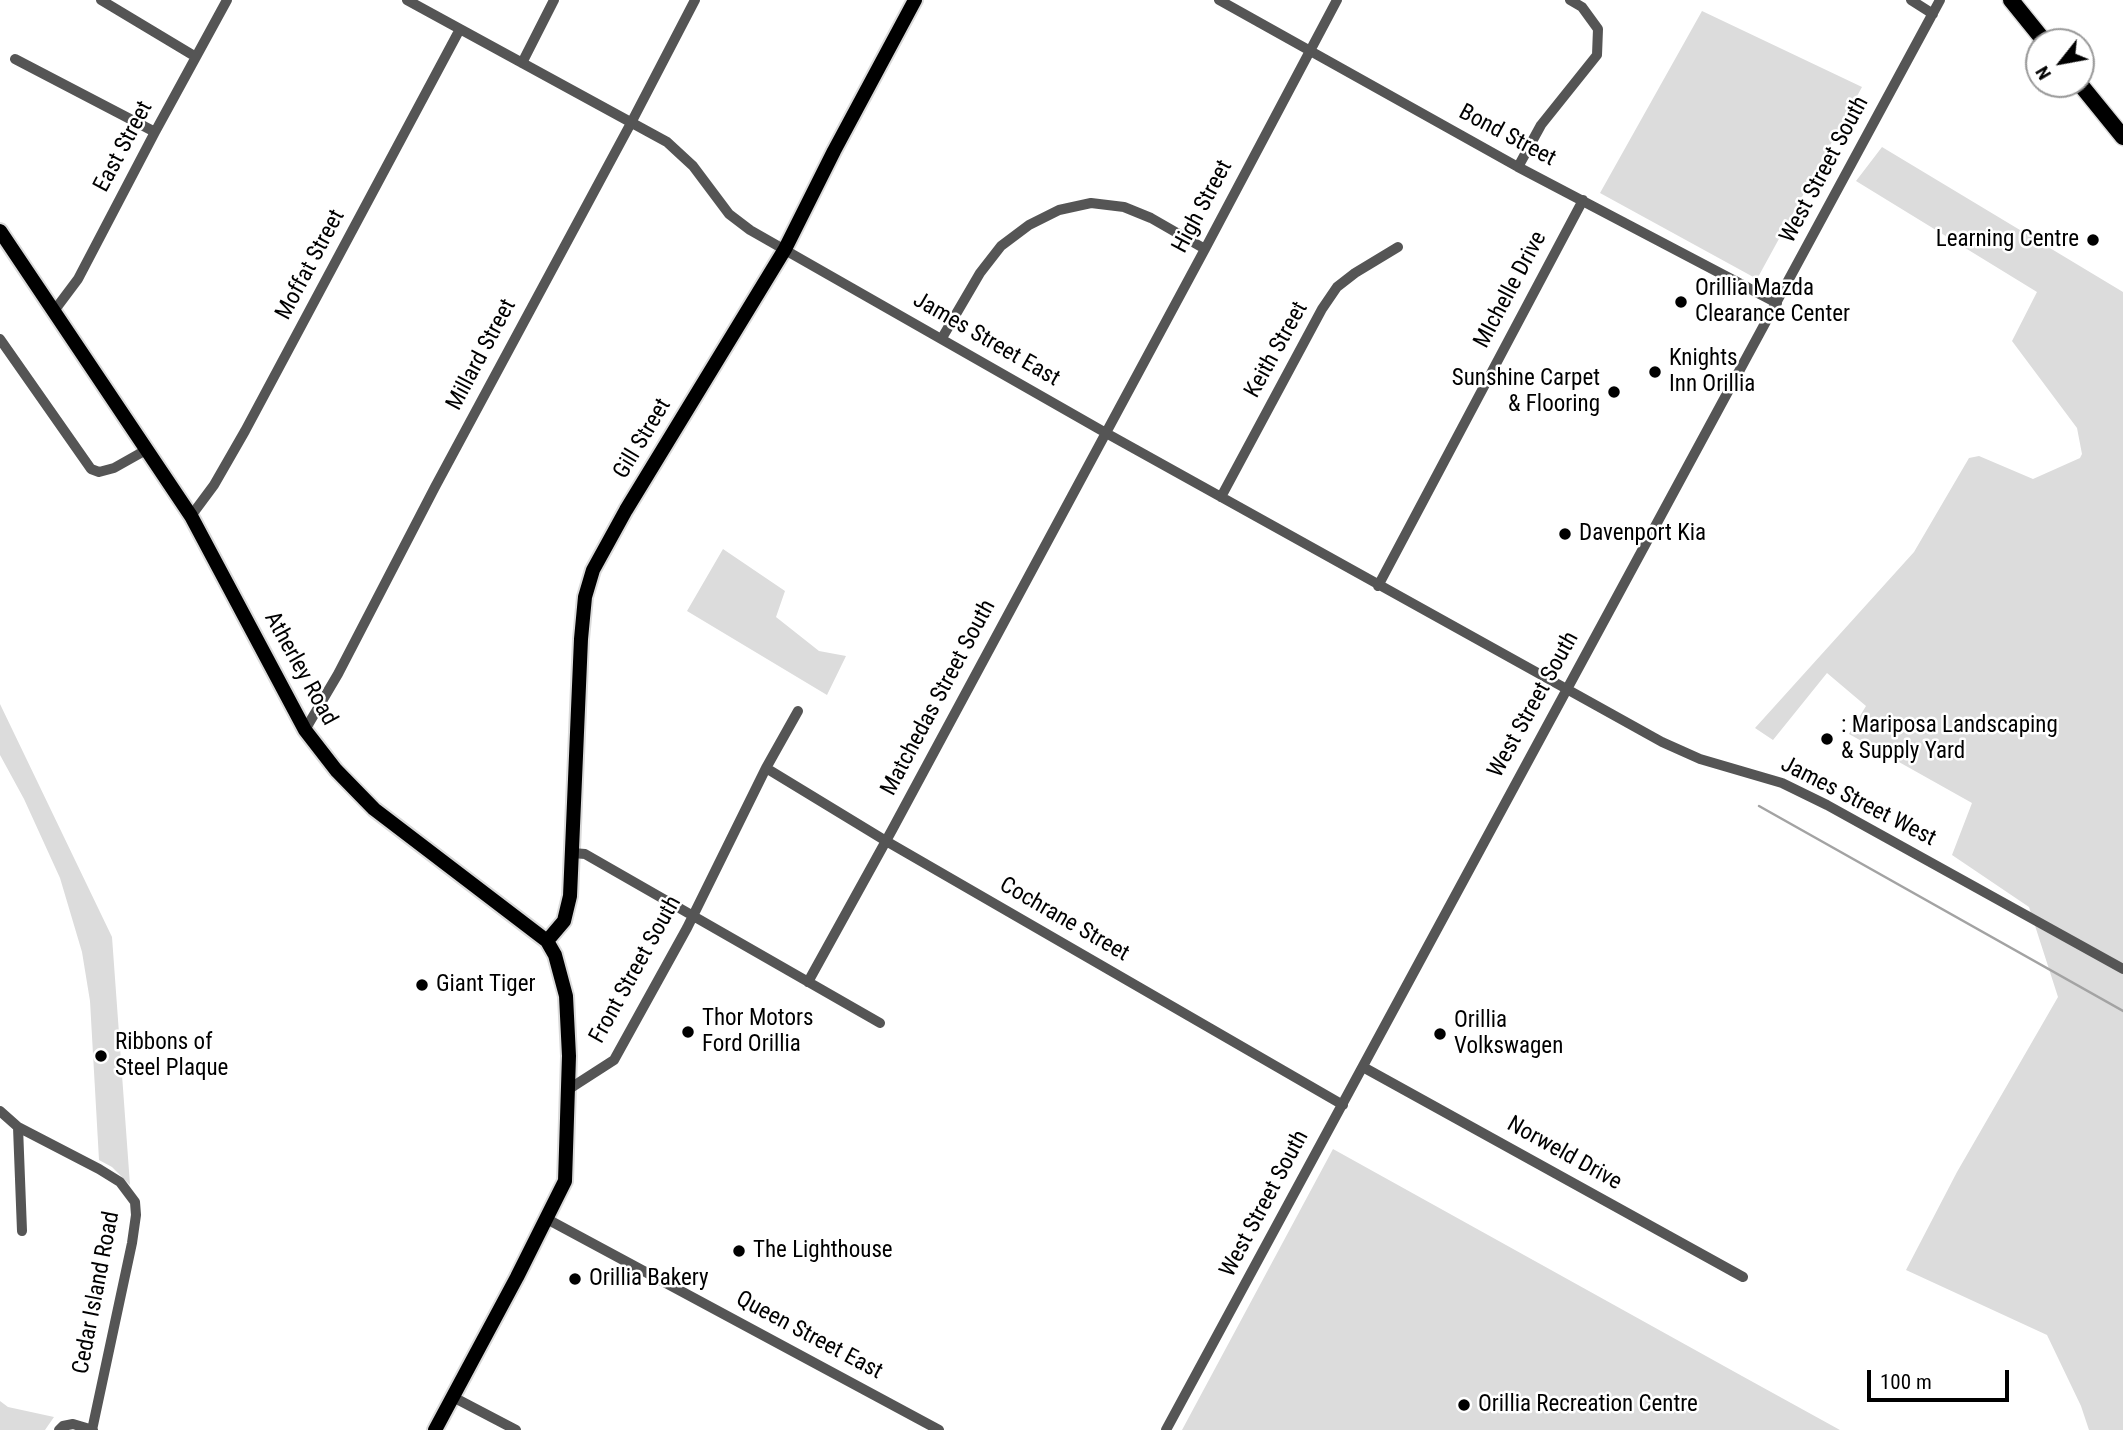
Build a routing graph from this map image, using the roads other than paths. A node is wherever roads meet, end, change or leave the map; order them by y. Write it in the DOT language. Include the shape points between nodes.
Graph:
graph roads {
  1 [pos="101,0"];
  2 [pos="228,0"];
  3 [pos="407,0"];
  4 [pos="554,0"];
  5 [pos="695,0"];
  6 [pos="915,0"];
  7 [pos="1219,0"];
  8 [pos="1337,0"];
  9 [pos="1570,0"];
  10 [pos="1911,0"];
  11 [pos="1940,0"];
  12 [pos="2011,0"];
  13 [pos="1933,14"];
  14 [pos="2034,28"];
  15 [pos="460,29"];
  16 [pos="1309,51"];
  17 [pos="196,57"];
  18 [pos="15,59"];
  19 [pos="522,63"];
  20 [pos="2091,98"];
  21 [pos="631,123"];
  22 [pos="155,132"];
  23 [pos="2123,137"];
  24 [pos="1518,167"];
  25 [pos="1583,200"];
  26 [pos="0,231"];
  27 [pos="1398,247"];
  28 [pos="785,249"];
  29 [pos="1205,249"];
  30 [pos="1777,303"];
  31 [pos="54,311"];
  32 [pos="942,338"];
  33 [pos="0,339"];
  34 [pos="1106,433"];
  35 [pos="146,450"];
  36 [pos="1221,497"];
  37 [pos="191,516"];
  38 [pos="1378,586"];
  39 [pos="1567,689"];
  40 [pos="798,711"];
  41 [pos="305,730"];
  42 [pos="766,768"];
  43 [pos="886,841"];
  44 [pos="573,853"];
  45 [pos="693,916"];
  46 [pos="547,941"];
  47 [pos="2123,968"];
  48 [pos="808,982"];
  49 [pos="880,1023"];
  50 [pos="1363,1067"];
  51 [pos="569,1089"];
  52 [pos="1343,1105"];
  53 [pos="0,1111"];
  54 [pos="18,1126"];
  55 [pos="547,1219"];
  56 [pos="22,1231"];
  57 [pos="1743,1277"];
  58 [pos="453,1397"];
  59 [pos="59,1430"];
  60 [pos="92,1430"];
  61 [pos="435,1430"];
  62 [pos="516,1430"];
  63 [pos="939,1430"];
  64 [pos="1166,1430"];
  1 -- 17 [label="street"];
  2 -- 17 [label="street, East Street"];
  3 -- 15 [label="street, James Street East"];
  4 -- 19 [label="street"];
  5 -- 21 [label="street, Millard Street"];
  6 -- 28 [label="main road, Gill Street"];
  7 -- 16 [label="street, Bond Street"];
  8 -- 16 [label="street, High Street"];
  9 -- 24 [label="street" via="1582,7 1598,29 1597,55 1541,125"];
  10 -- 13 [label="street"];
  11 -- 13 [label="street, West Street South"];
  12 -- 14 [label="highway"];
  13 -- 30 [label="street, West Street South"];
  15 -- 19 [label="street, James Street East"];
  15 -- 37 [label="street, Moffat Street" via="245,431"];
  16 -- 24 [label="street, Bond Street"];
  16 -- 29 [label="street, High Street"];
  17 -- 22 [label="street, East Street"];
  18 -- 22 [label="street"];
  19 -- 21 [label="street, James Street East"];
  20 -- 23 [label="highway"];
  21 -- 28 [label="street, James Street East" via="681,154 729,214"];
  21 -- 41 [label="street, Millard Street"];
  22 -- 31 [label="street, East Street" via="78,279"];
  24 -- 25 [label="street, Bond Street"];
  25 -- 30 [label="street, Bond Street"];
  25 -- 38 [label="street, MIchelle Drive"];
  26 -- 31 [label="main road, Atherley Road"];
  27 -- 36 [label="street, Keith Street" via="1338,287 1322,309"];
  28 -- 32 [label="street, James Street East"];
  28 -- 44 [label="main road, Gill Street" via="593,570 581,639"];
  29 -- 32 [label="street" via="1124,206 1091,203 1059,210 1001,246 979,273"];
  29 -- 34 [label="street, High Street"];
  30 -- 39 [label="street, West Street South"];
  31 -- 35 [label="main road, Atherley Road"];
  32 -- 34 [label="street, James Street East"];
  33 -- 35 [label="street" via="91,469 114,468"];
  34 -- 36 [label="street, James Street East"];
  34 -- 43 [label="street, Matchedas Street South"];
  35 -- 37 [label="main road, Atherley Road"];
  36 -- 38 [label="street, James Street East"];
  37 -- 41 [label="main road, Atherley Road"];
  38 -- 39 [label="street, James Street East"];
  39 -- 47 [label="street, James Street West" via="1682,752 1782,783 1827,805"];
  39 -- 50 [label="street, West Street South"];
  40 -- 42 [label="street, Front Street South"];
  41 -- 46 [label="main road, Atherley Road" via="365,802"];
  42 -- 43 [label="street, Cochrane Street"];
  42 -- 45 [label="street, Front Street South"];
  43 -- 48 [label="street, Matchedas Street South"];
  43 -- 52 [label="street, Cochrane Street"];
  44 -- 45 [label="street" via="585,855"];
  44 -- 46 [label="main road, Gill Street" via="566,916"];
  45 -- 48 [label="street"];
  45 -- 51 [label="street, Front Street South" via="614,1060"];
  46 -- 51 [label="main road" via="566,996"];
  48 -- 49 [label="street"];
  50 -- 52 [label="street, West Street South"];
  50 -- 57 [label="street, Norweld Drive"];
  51 -- 55 [label="main road" via="566,1175"];
  52 -- 64 [label="street, West Street South"];
  53 -- 54 [label="street, Cedar Island Road"];
  54 -- 56 [label="street"];
  54 -- 60 [label="street, Cedar Island Road" via="120,1182 135,1202 132,1244"];
  55 -- 58 [label="main road"];
  55 -- 63 [label="street, Queen Street East"];
  58 -- 61 [label="main road"];
  58 -- 62 [label="street"];
  59 -- 60 [label="street" via="73,1424"];
}
